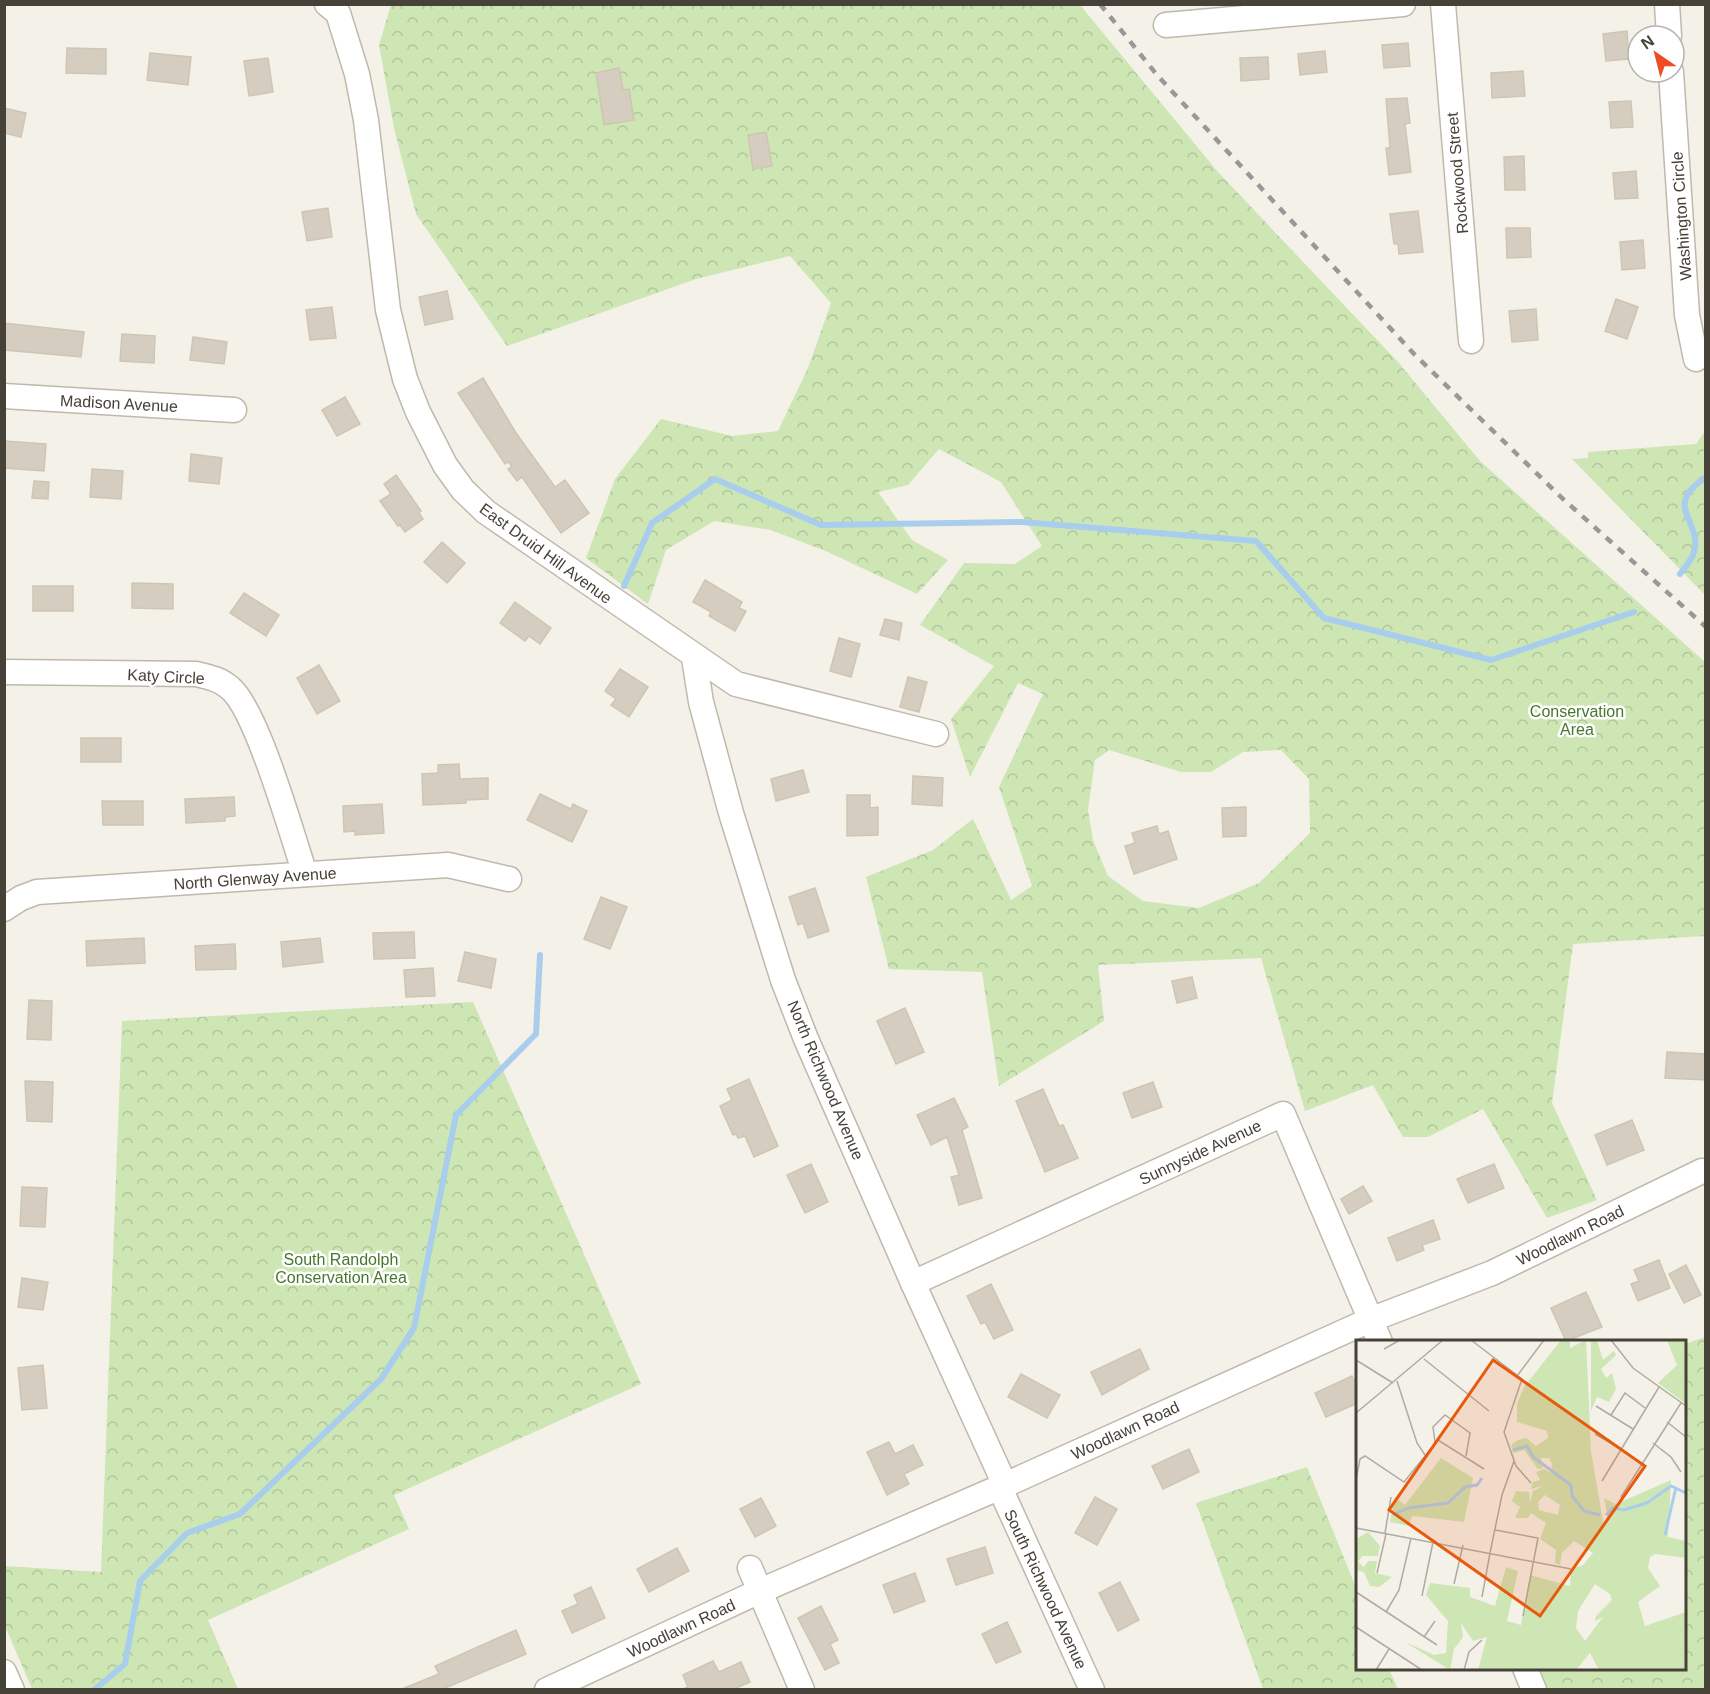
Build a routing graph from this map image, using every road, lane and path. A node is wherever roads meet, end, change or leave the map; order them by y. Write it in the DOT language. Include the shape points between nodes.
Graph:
graph roads {
  1 [pos="327,4"];
  2 [pos="1403,4"];
  3 [pos="1443,4"];
  4 [pos="1667,4"];
  5 [pos="1166,24"];
  6 [pos="1668,24"];
  7 [pos="1672,84"];
  8 [pos="1471,341"];
  9 [pos="1696,359"];
  10 [pos="4,396"];
  11 [pos="234,410"];
  12 [pos="694,658"];
  13 [pos="4,672"];
  14 [pos="936,734"];
  15 [pos="305,874"];
  16 [pos="509,879"];
  17 [pos="4,909"];
  18 [pos="1702,1172"];
  19 [pos="913,1283"];
  20 [pos="1375,1331"];
  21 [pos="1003,1486"];
  22 [pos="750,1568"];
  23 [pos="760,1592"];
  24 [pos="1526,1670"];
  25 [pos="4,1672"];
  26 [pos="12,1689"];
  27 [pos="547,1689"];
  28 [pos="802,1689"];
  29 [pos="1092,1689"];
  30 [pos="1534,1689"];
  1 -- 12 [label="street, East Druid Hill Avenue" via="338,13 364,109 395,346 417,412 445,465 462,490 486,513"];
  2 -- 5 [label="street"];
  3 -- 8 [label="street, Rockwood Street"];
  4 -- 6 [label="street"];
  7 -- 9 [label="street, Washington Circle" via="1687,315"];
  10 -- 11 [label="street, Madison Avenue"];
  12 -- 14 [label="street, East Druid Hill Avenue" via="736,684"];
  12 -- 19 [label="street, North Richwood Avenue" via="701,702 725,790 783,980"];
  13 -- 15 [label="street, Katy Circle" via="196,674 230,687 250,715"];
  15 -- 16 [label="street, North Glenway Avenue" via="448,865"];
  15 -- 17 [label="street, North Glenway Avenue" via="37,892"];
  18 -- 20 [label="street, Woodlawn Road"];
  19 -- 20 [label="street, Sunnyside Avenue" via="1283,1114"];
  19 -- 21 [label="street, North Richwood Avenue"];
  20 -- 21 [label="street, Woodlawn Road"];
  21 -- 23 [label="street, Woodlawn Road"];
  21 -- 29 [label="street, South Richwood Avenue"];
  22 -- 23 [label="street"];
  23 -- 27 [label="street, Woodlawn Road"];
  23 -- 28 [label="street"];
  24 -- 30 [label="street"];
  25 -- 26 [label="street"];
}
